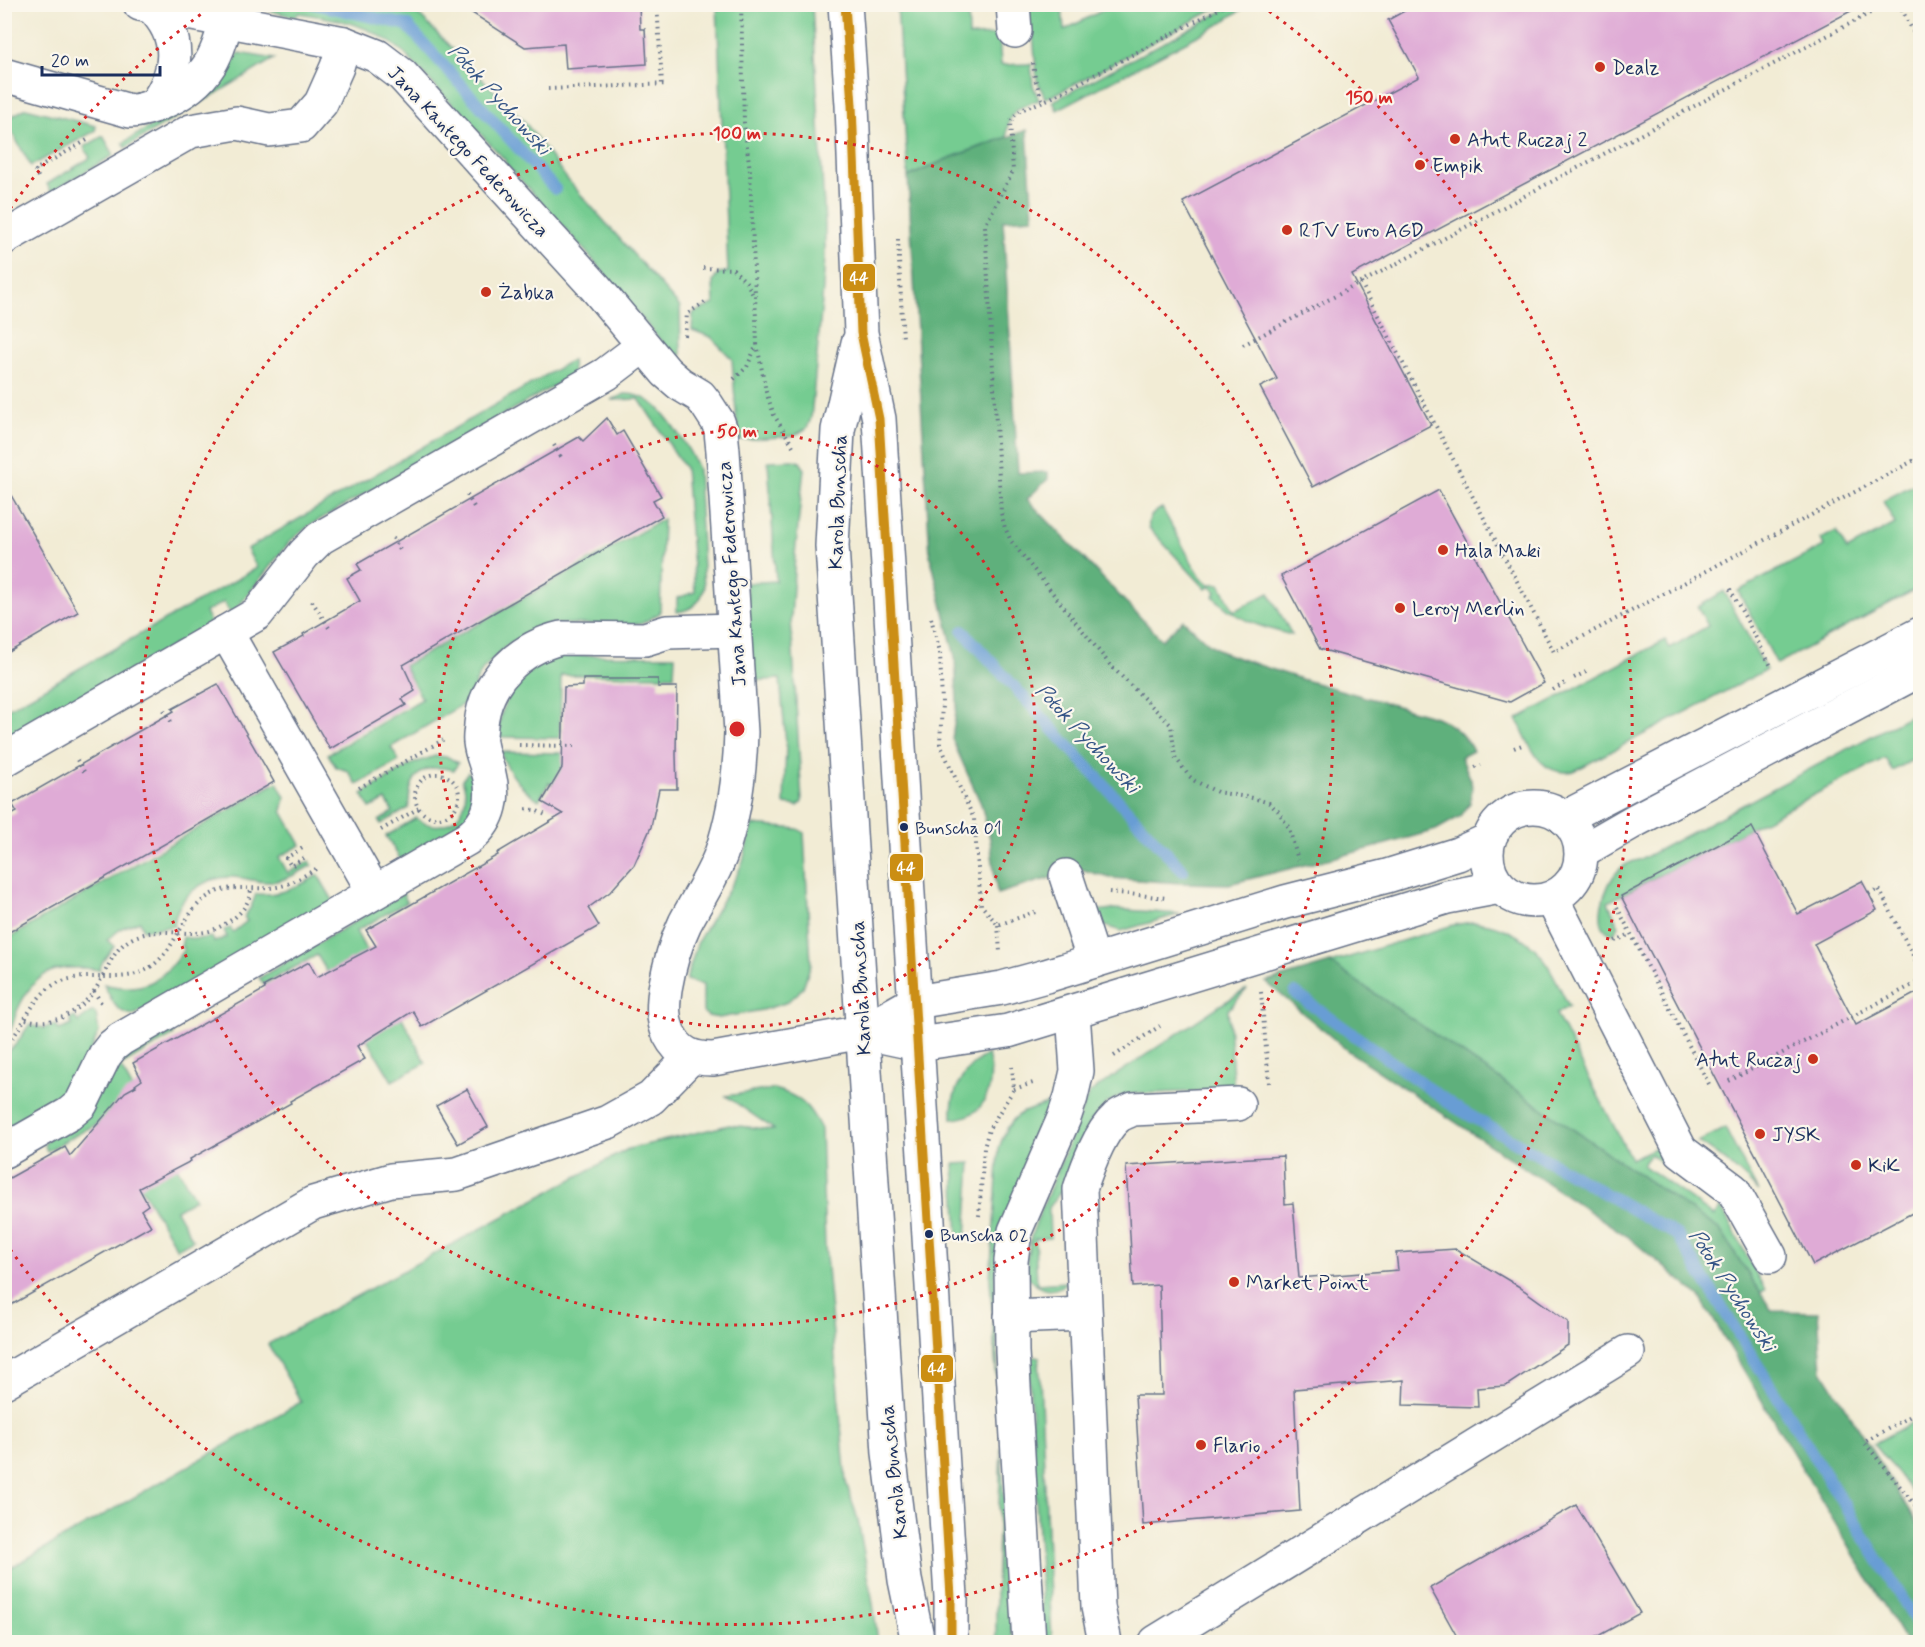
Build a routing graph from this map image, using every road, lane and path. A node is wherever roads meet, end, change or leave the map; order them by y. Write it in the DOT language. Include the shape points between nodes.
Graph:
graph roads {
  1 [pos="657,4"];
  2 [pos="741,4"];
  3 [pos="845,4"];
  4 [pos="1228,4"];
  5 [pos="1887,4"];
  6 [pos="1899,4"];
  7 [pos="146,6"];
  8 [pos="227,12"];
  9 [pos="344,43"];
  10 [pos="1920,45"];
  11 [pos="4,75"];
  12 [pos="548,88"];
  13 [pos="155,105"];
  14 [pos="897,231"];
  15 [pos="4,238"];
  16 [pos="703,268"];
  17 [pos="1361,283"];
  18 [pos="755,302"];
  19 [pos="861,333"];
  20 [pos="903,343"];
  21 [pos="757,344"];
  22 [pos="1243,345"];
  23 [pos="643,346"];
  24 [pos="700,396"];
  25 [pos="793,446"];
  26 [pos="1920,466"];
  27 [pos="1730,589"];
  28 [pos="310,597"];
  29 [pos="929,609"];
  30 [pos="734,630"];
  31 [pos="331,631"];
  32 [pos="226,632"];
  33 [pos="1920,634"];
  34 [pos="1590,670"];
  35 [pos="1920,670"];
  36 [pos="1775,674"];
  37 [pos="1574,678"];
  38 [pos="1564,683"];
  39 [pos="1553,690"];
  40 [pos="1522,745"];
  41 [pos="1514,748"];
  42 [pos="4,760"];
  43 [pos="1481,765"];
  44 [pos="1475,767"];
  45 [pos="4,806"];
  46 [pos="419,808"];
  47 [pos="10,816"];
  48 [pos="1564,818"];
  49 [pos="1488,840"];
  50 [pos="313,851"];
  51 [pos="1582,851"];
  52 [pos="304,858"];
  53 [pos="1299,862"];
  54 [pos="405,876"];
  55 [pos="366,878"];
  56 [pos="251,888"];
  57 [pos="1070,888"];
  58 [pos="1500,888"];
  59 [pos="1869,894"];
  60 [pos="1178,899"];
  61 [pos="1552,899"];
  62 [pos="1617,907"];
  63 [pos="346,909"];
  64 [pos="179,932"];
  65 [pos="1094,961"];
  66 [pos="1920,969"];
  67 [pos="102,976"];
  68 [pos="1920,981"];
  69 [pos="1260,987"];
  70 [pos="1672,995"];
  71 [pos="1665,999"];
  72 [pos="915,1002"];
  73 [pos="1073,1012"];
  74 [pos="26,1019"];
  75 [pos="1167,1021"];
  76 [pos="862,1032"];
  77 [pos="918,1044"];
  78 [pos="4,1047"];
  79 [pos="691,1057"];
  80 [pos="1077,1071"];
  81 [pos="1729,1081"];
  82 [pos="1709,1084"];
  83 [pos="1269,1087"];
  84 [pos="1014,1089"];
  85 [pos="1238,1104"];
  86 [pos="4,1151"];
  87 [pos="1770,1256"];
  88 [pos="1085,1314"];
  89 [pos="1011,1317"];
  90 [pos="1628,1352"];
  91 [pos="4,1382"];
  92 [pos="1920,1411"];
  93 [pos="1920,1511"];
  94 [pos="918,1642"];
  95 [pos="951,1642"];
  96 [pos="1029,1642"];
  97 [pos="1105,1642"];
  98 [pos="1156,1642"];
  1 -- 12 [label="path" via="664,84"];
  2 -- 18 [label="path"];
  3 -- 19 [label="street, Karola Bunscha"];
  4 -- 53 [label="path" via="1052,98 1021,110 1010,123 1013,171 985,226 1001,513 1011,541 1111,666 1171,725 1175,757 1189,776 1217,792 1269,803 1289,828"];
  5 -- 17 [label="path"];
  6 -- 10 [label="path"];
  7 -- 8 [label="street, Jana Kantego Federowicza"];
  7 -- 13 [label="street" via="162,19 175,59 171,76"];
  8 -- 9 [label="street, Jana Kantego Federowicza"];
  8 -- 13 [label="street" via="216,57 201,78"];
  9 -- 15 [label="street" via="321,104 301,126 269,130 237,123 191,131"];
  9 -- 23 [label="street, Jana Kantego Federowicza" via="377,56 402,75 596,288"];
  11 -- 13 [label="street" via="130,111"];
  14 -- 20 [label="path"];
  16 -- 18 [label="path" via="733,269 747,283"];
  17 -- 22 [label="path"];
  17 -- 26 [label="path" via="1554,652 1913,461"];
  18 -- 21 [label="path"];
  19 -- 72 [label="street, Karola Bunscha" via="879,419"];
  19 -- 76 [label="street, Karola Bunscha" via="838,430 832,546"];
  21 -- 24 [label="path" via="747,367 736,378"];
  21 -- 25 [label="path" via="774,415"];
  23 -- 24 [label="street, Jana Kantego Federowicza" via="673,379"];
  23 -- 32 [label="street" via="606,374 320,538 257,614"];
  24 -- 30 [label="street, Jana Kantego Federowicza" via="721,431"];
  27 -- 36 [label="path"];
  28 -- 31 [label="path"];
  29 -- 57 [label="path" via="940,652 940,744 974,819 981,905 998,925"];
  30 -- 54 [label="street" via="667,632 645,639 561,638 537,646 515,660 497,679 482,715 480,741 492,796 488,816 467,840"];
  30 -- 79 [label="street, Jana Kantego Federowicza" via="741,732 737,796 721,854 676,945 663,1002 671,1038"];
  32 -- 42 [label="street"];
  32 -- 55 [label="street"];
  33 -- 48 [label="street"];
  34 -- 37 [label="path"];
  35 -- 51 [label="street"];
  38 -- 39 [label="path"];
  40 -- 41 [label="path"];
  43 -- 44 [label="path"];
  45 -- 47 [label="path"];
  46 -- 46 [label="path" via="415,795 425,777 439,774 456,784 459,799 452,812 439,818"];
  46 -- 54 [label="path" via="379,831"];
  48 -- 49 [label="street" via="1542,807 1518,810 1508,814"];
  48 -- 51 [label="street" via="1579,837"];
  49 -- 58 [label="street" via="1487,863"];
  49 -- 65 [label="street" via="1458,854 1387,876 1284,902"];
  50 -- 52 [label="path" via="306,846 286,858 291,866"];
  51 -- 61 [label="street" via="1575,880"];
  54 -- 63 [label="street"];
  56 -- 63 [label="path" via="280,887 321,866"];
  56 -- 64 [label="path" via="223,890 207,897"];
  56 -- 64 [label="path" via="242,912 224,924 206,932"];
  57 -- 60 [label="path"];
  57 -- 65 [label="street"];
  58 -- 61 [label="street" via="1519,900"];
  58 -- 73 [label="street" via="1435,901"];
  59 -- 66 [label="path" via="1879,890"];
  61 -- 87 [label="street" via="1681,1151 1734,1190"];
  62 -- 71 [label="path"];
  63 -- 86 [label="street" via="121,1039 105,1055 81,1104"];
  64 -- 67 [label="path" via="148,970 127,976"];
  64 -- 67 [label="path" via="150,932 131,940 115,953"];
  65 -- 72 [label="street" via="1002,988"];
  67 -- 74 [label="path" via="71,978 50,987"];
  67 -- 74 [label="path" via="87,999 70,1013 51,1021"];
  68 -- 81 [label="path"];
  69 -- 83 [label="path"];
  70 -- 71 [label="path"];
  71 -- 82 [label="path"];
  72 -- 76 [label="street"];
  72 -- 77 [label="street, Karola Bunscha"];
  73 -- 77 [label="street" via="1008,1031"];
  73 -- 80 [label="street"];
  74 -- 78 [label="path"];
  75 -- 80 [label="path" via="1120,1053"];
  76 -- 77 [label="street"];
  76 -- 79 [label="street" via="713,1059"];
  76 -- 94 [label="street, Karola Bunscha" via="889,1453 905,1580"];
  77 -- 95 [label="street, Karola Bunscha"];
  79 -- 91 [label="street" via="651,1098 608,1122 457,1174 391,1180 313,1203"];
  80 -- 84 [label="path"];
  80 -- 89 [label="street" via="1064,1118 1015,1231"];
  85 -- 88 [label="street" via="1133,1109 1117,1116 1105,1130 1080,1190"];
  88 -- 89 [label="street"];
  88 -- 97 [label="street" via="1098,1606"];
  89 -- 96 [label="street"];
  90 -- 98 [label="street"];
  92 -- 93 [label="path" via="1864,1442"];
}
